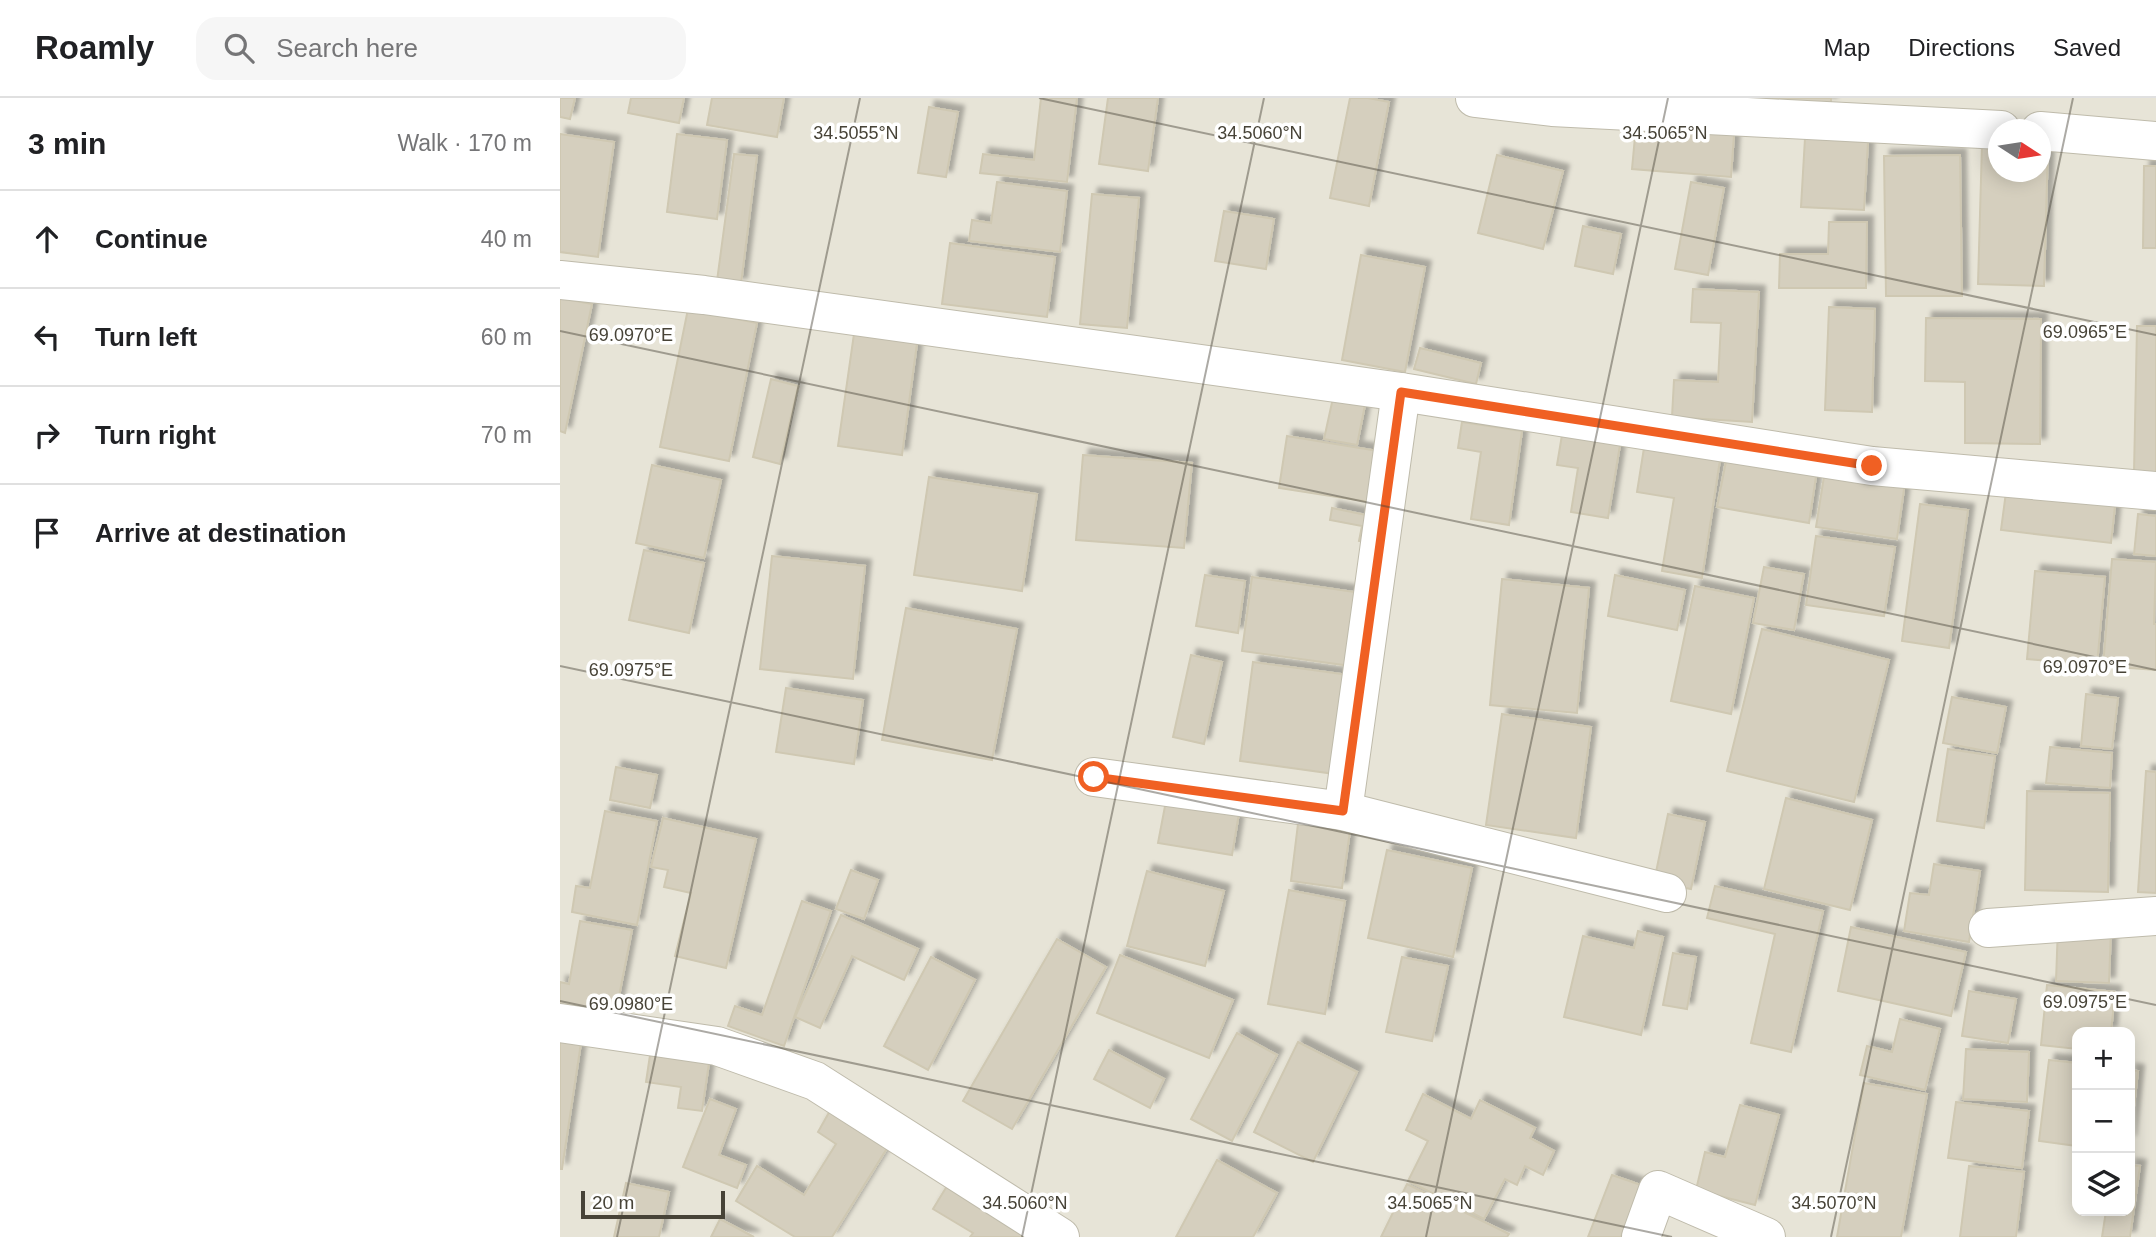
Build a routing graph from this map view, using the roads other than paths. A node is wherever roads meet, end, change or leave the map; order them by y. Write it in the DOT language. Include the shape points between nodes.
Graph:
graph roads {
  1 [pos="1475,98"];
  2 [pos="1988,129"];
  3 [pos="2051,132"];
  4 [pos="2156,141"];
  5 [pos="560,279"];
  6 [pos="1401,392"];
  7 [pos="2156,491"];
  8 [pos="1094,777"];
  9 [pos="1343,811"];
  10 [pos="1667,893"];
  11 [pos="2156,916"];
  12 [pos="1988,928"];
  13 [pos="560,1023"];
  14 [pos="1060,1237"];
  15 [pos="1641,1237"];
  16 [pos="1766,1237"];
  1 -- 2 [label="street" via="1552,107"];
  3 -- 4 [label="street"];
  5 -- 6 [label="street"];
  6 -- 7 [label="street" via="1872,466"];
  6 -- 9 [label="street"];
  8 -- 9 [label="street"];
  9 -- 10 [label="street"];
  11 -- 12 [label="street"];
  13 -- 14 [label="street" via="717,1046 815,1082"];
  15 -- 16 [label="street" via="1658,1190"];
}
